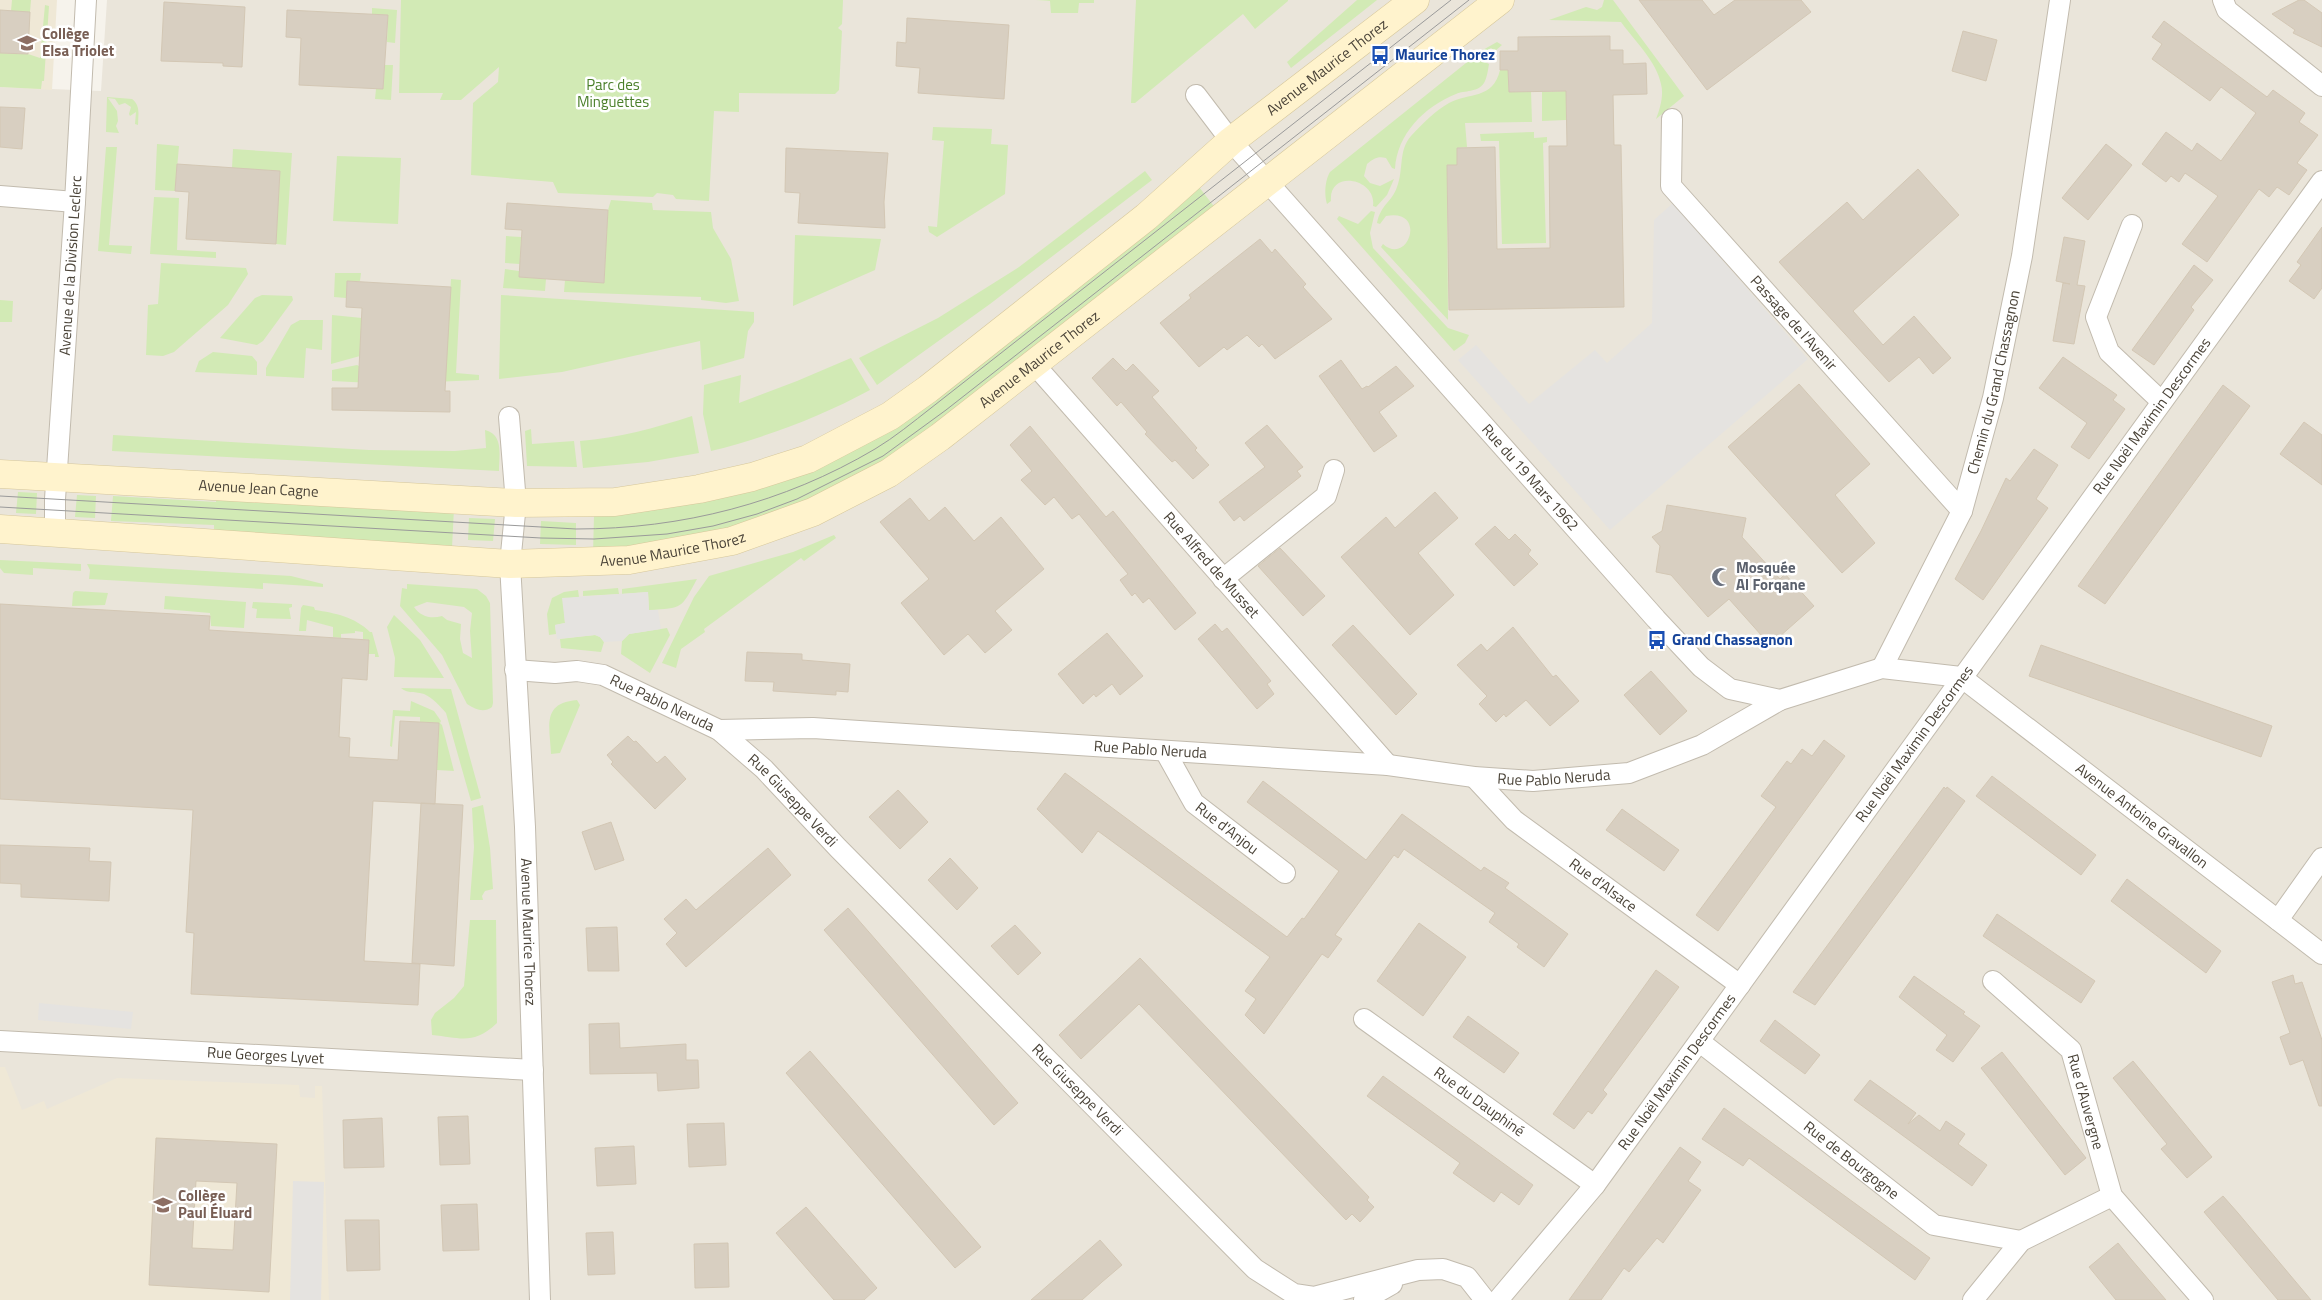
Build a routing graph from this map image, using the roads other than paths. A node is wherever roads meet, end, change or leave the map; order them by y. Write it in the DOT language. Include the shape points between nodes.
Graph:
graph roads {
  1 [pos="86,0"];
  2 [pos="1415,0"];
  3 [pos="1500,0"];
  4 [pos="2060,0"];
  5 [pos="2223,0"];
  6 [pos="2322,86"];
  7 [pos="1196,95"];
  8 [pos="1672,119"];
  9 [pos="1232,141"];
  10 [pos="2322,181"];
  11 [pos="1269,182"];
  12 [pos="0,196"];
  13 [pos="75,202"];
  14 [pos="2132,225"];
  15 [pos="1034,364"];
  16 [pos="2161,401"];
  17 [pos="509,417"];
  18 [pos="1334,470"];
  19 [pos="0,474"];
  20 [pos="57,478"];
  21 [pos="516,503"];
  22 [pos="1962,511"];
  23 [pos="0,529"];
  24 [pos="55,532"];
  25 [pos="510,564"];
  26 [pos="1223,579"];
  27 [pos="1882,668"];
  28 [pos="515,670"];
  29 [pos="1961,677"];
  30 [pos="1780,700"];
  31 [pos="719,730"];
  32 [pos="1165,751"];
  33 [pos="1388,765"];
  34 [pos="1474,777"];
  35 [pos="2322,858"];
  36 [pos="1285,873"];
  37 [pos="2278,920"];
  38 [pos="2322,954"];
  39 [pos="1994,981"];
  40 [pos="1740,985"];
  41 [pos="1364,1019"];
  42 [pos="0,1041"];
  43 [pos="1700,1042"];
  44 [pos="533,1070"];
  45 [pos="1595,1185"];
  46 [pos="2112,1196"];
  47 [pos="2021,1241"];
  48 [pos="1418,1270"];
  49 [pos="540,1300"];
  50 [pos="1364,1300"];
  51 [pos="1485,1300"];
  52 [pos="1498,1300"];
  53 [pos="1972,1300"];
  54 [pos="2203,1300"];
  1 -- 13 [label="street, Avenue de la Division Leclerc"];
  2 -- 9 [label="street, Avenue Maurice Thorez"];
  3 -- 11 [label="street, Avenue Maurice Thorez"];
  4 -- 22 [label="street, Chemin du Grand Chassagnon" via="2022,256 1993,398"];
  5 -- 6 [label="street" via="2226,10"];
  7 -- 9 [label="street, Rue du 19 Mars 1962"];
  8 -- 22 [label="street, Passage de l'Avenir" via="1671,186"];
  9 -- 11 [label="street, Rue du 19 Mars 1962"];
  9 -- 21 [label="street, Avenue Maurice Thorez" via="1146,217 928,389 890,416 808,459 699,489 615,502"];
  10 -- 16 [label="street, Rue Noël Maximin Descormes"];
  11 -- 15 [label="street, Avenue Maurice Thorez"];
  11 -- 30 [label="street, Rue du 19 Mars 1962" via="1701,667 1730,689"];
  12 -- 13 [label="street"];
  13 -- 20 [label="street, Avenue de la Division Leclerc"];
  14 -- 16 [label="street" via="2096,317 2109,352"];
  15 -- 25 [label="street, Avenue Maurice Thorez" via="889,473 813,512 732,541 629,560"];
  15 -- 26 [label="street, Rue Alfred de Musset"];
  16 -- 29 [label="street, Rue Noël Maximin Descormes"];
  17 -- 21 [label="street"];
  18 -- 26 [label="street" via="1326,496"];
  19 -- 20 [label="street, Avenue Jean Cagne"];
  20 -- 21 [label="street, Avenue Jean Cagne"];
  20 -- 24 [label="street, Avenue de la Division Leclerc"];
  21 -- 25 [label="street, Avenue Maurice Thorez"];
  22 -- 27 [label="street, Chemin du Grand Chassagnon"];
  23 -- 24 [label="street"];
  24 -- 25 [label="street"];
  25 -- 28 [label="street, Avenue Maurice Thorez"];
  26 -- 33 [label="street, Rue Alfred de Musset"];
  27 -- 29 [label="street"];
  27 -- 30 [label="street, Rue du 19 Mars 1962"];
  28 -- 31 [label="street, Rue Pablo Neruda" via="578,671 603,676"];
  28 -- 44 [label="street, Avenue Maurice Thorez" via="525,827"];
  29 -- 37 [label="street, Avenue Antoine Gravallon"];
  29 -- 40 [label="street, Rue Noël Maximin Descormes"];
  30 -- 34 [label="street, Rue Pablo Neruda" via="1702,745 1629,773 1533,781"];
  31 -- 32 [label="street, Rue Pablo Neruda" via="813,728"];
  31 -- 48 [label="street, Rue Giuseppe Verdi" via="764,769 838,848 1255,1269 1294,1294 1314,1297"];
  32 -- 33 [label="street, Rue Pablo Neruda"];
  32 -- 36 [label="street, Rue d'Anjou" via="1194,803"];
  33 -- 34 [label="street, Rue Pablo Neruda"];
  34 -- 40 [label="street, Rue d'Alsace" via="1514,820"];
  35 -- 37 [label="street"];
  37 -- 38 [label="street, Avenue Antoine Gravallon"];
  39 -- 46 [label="street, Rue d'Auvergne" via="2071,1050"];
  40 -- 43 [label="street, Rue Noël Maximin Descormes"];
  41 -- 45 [label="street, Rue du Dauphiné"];
  42 -- 44 [label="street, Rue Georges Lyvet"];
  43 -- 45 [label="street, Rue Noël Maximin Descormes"];
  43 -- 47 [label="street, Rue de Bourgogne" via="1934,1225"];
  44 -- 49 [label="street, Avenue Maurice Thorez"];
  45 -- 52 [label="street, Rue Noël Maximin Descormes"];
  46 -- 47 [label="street"];
  46 -- 54 [label="street"];
  47 -- 53 [label="street"];
  48 -- 50 [label="street"];
  48 -- 51 [label="street, Rue Giuseppe Verdi" via="1443,1269 1467,1277"];
}
